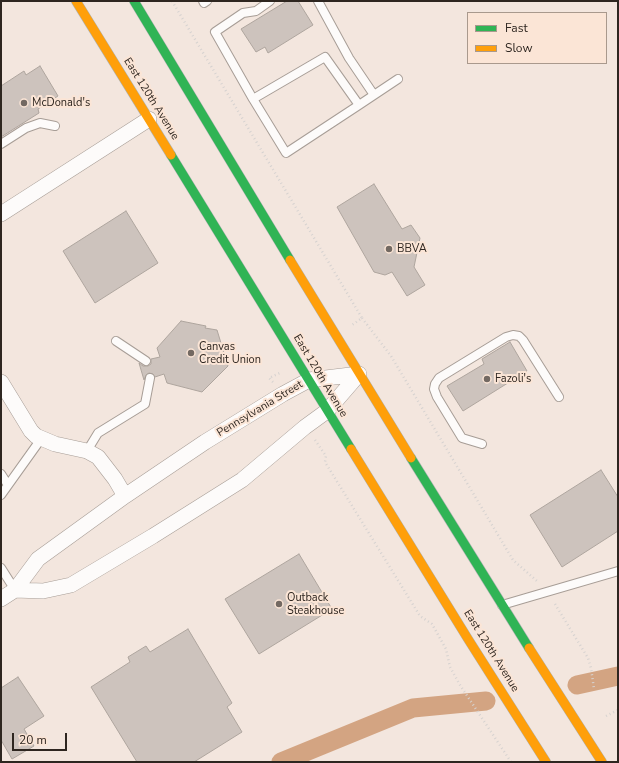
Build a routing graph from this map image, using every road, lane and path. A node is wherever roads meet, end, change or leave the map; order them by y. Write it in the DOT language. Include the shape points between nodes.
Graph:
graph roads {
  1 [pos="76,1"];
  2 [pos="134,1"];
  3 [pos="203,1"];
  4 [pos="207,1"];
  5 [pos="270,1"];
  6 [pos="318,1"];
  7 [pos="398,79"];
  8 [pos="374,95"];
  9 [pos="253,99"];
  10 [pos="358,105"];
  11 [pos="150,119"];
  12 [pos="55,126"];
  13 [pos="1,144"];
  14 [pos="1,214"];
  15 [pos="362,318"];
  16 [pos="116,342"];
  17 [pos="146,360"];
  18 [pos="359,374"];
  19 [pos="150,378"];
  20 [pos="309,380"];
  21 [pos="1,382"];
  22 [pos="560,398"];
  23 [pos="327,411"];
  24 [pos="41,440"];
  25 [pos="482,444"];
  26 [pos="87,451"];
  27 [pos="1,474"];
  28 [pos="8,485"];
  29 [pos="1,495"];
  30 [pos="125,496"];
  31 [pos="1,568"];
  32 [pos="618,571"];
  33 [pos="15,590"];
  34 [pos="547,591"];
  35 [pos="1,599"];
  36 [pos="502,605"];
  37 [pos="460,685"];
  38 [pos="594,689"];
  39 [pos="618,710"];
  40 [pos="606,716"];
  41 [pos="511,762"];
  42 [pos="546,762"];
  43 [pos="602,762"];
  1 -- 11 [label="main road, East 120th Avenue"];
  2 -- 18 [label="main road"];
  3 -- 4 [label="lane"];
  5 -- 9 [label="lane" via="256,11 243,13 215,32"];
  6 -- 8 [label="lane" via="349,58"];
  7 -- 8 [label="lane"];
  8 -- 10 [label="lane"];
  9 -- 10 [label="lane" via="325,57"];
  9 -- 10 [label="lane" via="286,153"];
  11 -- 14 [label="street"];
  11 -- 20 [label="main road, East 120th Avenue"];
  12 -- 13 [label="lane" via="40,123 26,128"];
  15 -- 34 [label="path" via="391,356 513,560"];
  16 -- 17 [label="lane"];
  18 -- 20 [label="street, Pennsylvania Street"];
  18 -- 23 [label="street"];
  18 -- 36 [label="main road"];
  19 -- 26 [label="lane" via="145,404 98,433"];
  20 -- 23 [label="main road, East 120th Avenue"];
  20 -- 30 [label="street, Pennsylvania Street" via="205,442"];
  21 -- 24 [label="street" via="31,431"];
  22 -- 25 [label="lane" via="524,340 519,336 506,337 439,378 435,384 436,397 462,438"];
  23 -- 33 [label="street" via="242,480 70,585 43,591"];
  23 -- 42 [label="main road, East 120th Avenue"];
  24 -- 26 [label="street"];
  24 -- 28 [label="lane"];
  26 -- 30 [label="street" via="103,461"];
  27 -- 28 [label="lane"];
  28 -- 29 [label="lane"];
  30 -- 33 [label="street, Pennsylvania Street" via="38,559"];
  31 -- 33 [label="lane"];
  32 -- 34 [label="lane"];
  33 -- 35 [label="street, Pennsylvania Street"];
  34 -- 36 [label="lane"];
  34 -- 38 [label="path" via="588,658"];
  36 -- 43 [label="main road"];
  37 -- 41 [label="path"];
  39 -- 40 [label="path"];
}
